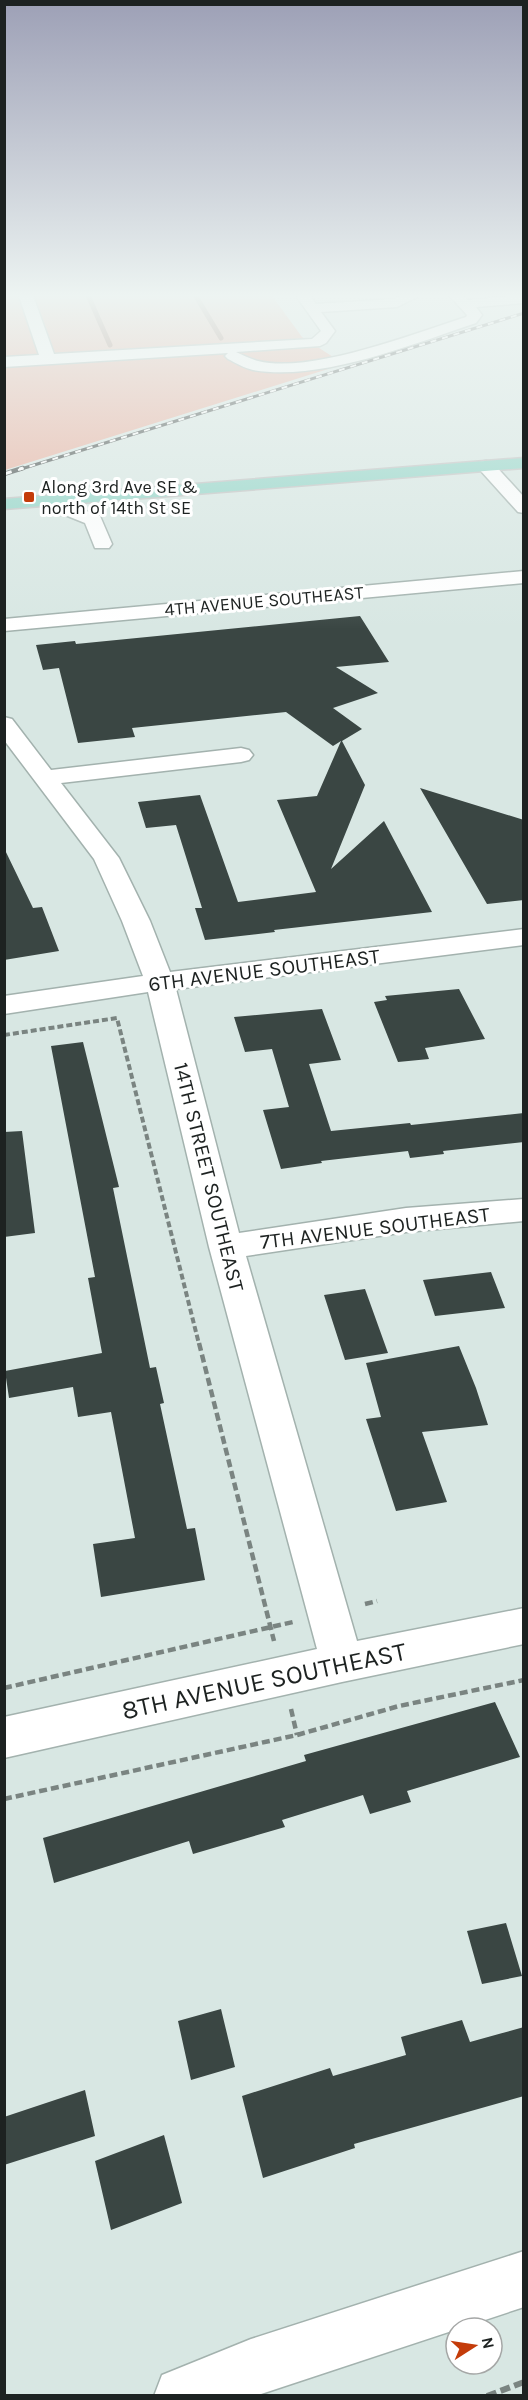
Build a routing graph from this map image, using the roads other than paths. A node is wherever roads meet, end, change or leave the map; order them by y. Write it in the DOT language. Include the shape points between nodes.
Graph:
graph roads {
  1 [pos="524,463"];
  2 [pos="486,466"];
  3 [pos="524,481"];
  4 [pos="501,483"];
  5 [pos="4,504"];
  6 [pos="524,508"];
  7 [pos="54,510"];
  8 [pos="102,544"];
  9 [pos="524,578"];
  10 [pos="4,625"];
  11 [pos="4,724"];
  12 [pos="241,755"];
  13 [pos="44,778"];
  14 [pos="524,937"];
  15 [pos="160,982"];
  16 [pos="4,1005"];
  17 [pos="524,1210"];
  18 [pos="226,1247"];
  19 [pos="524,1626"];
  20 [pos="342,1663"];
  21 [pos="4,1738"];
  22 [pos="524,2279"];
  23 [pos="183,2396"];
  1 -- 2 [label="main road"];
  2 -- 4 [label="street"];
  2 -- 5 [label="main road"];
  3 -- 4 [label="street"];
  4 -- 6 [label="street"];
  7 -- 8 [label="street" via="67,509 93,520"];
  9 -- 10 [label="street, 4TH AVENUE SOUTHEAST"];
  11 -- 13 [label="street, 14TH STREET SOUTHEAST"];
  12 -- 13 [label="street"];
  13 -- 15 [label="street, 14TH STREET SOUTHEAST" via="106,858"];
  14 -- 15 [label="street, 6TH AVENUE SOUTHEAST"];
  15 -- 16 [label="street, 6TH AVENUE SOUTHEAST"];
  15 -- 18 [label="street, 14TH STREET SOUTHEAST"];
  17 -- 18 [label="street, 7TH AVENUE SOUTHEAST" via="406,1221"];
  18 -- 20 [label="street, 14TH STREET SOUTHEAST"];
  19 -- 20 [label="street, 8TH AVENUE SOUTHEAST"];
  20 -- 21 [label="street, 8TH AVENUE SOUTHEAST"];
  22 -- 23 [label="street" via="251,2368"];
}
